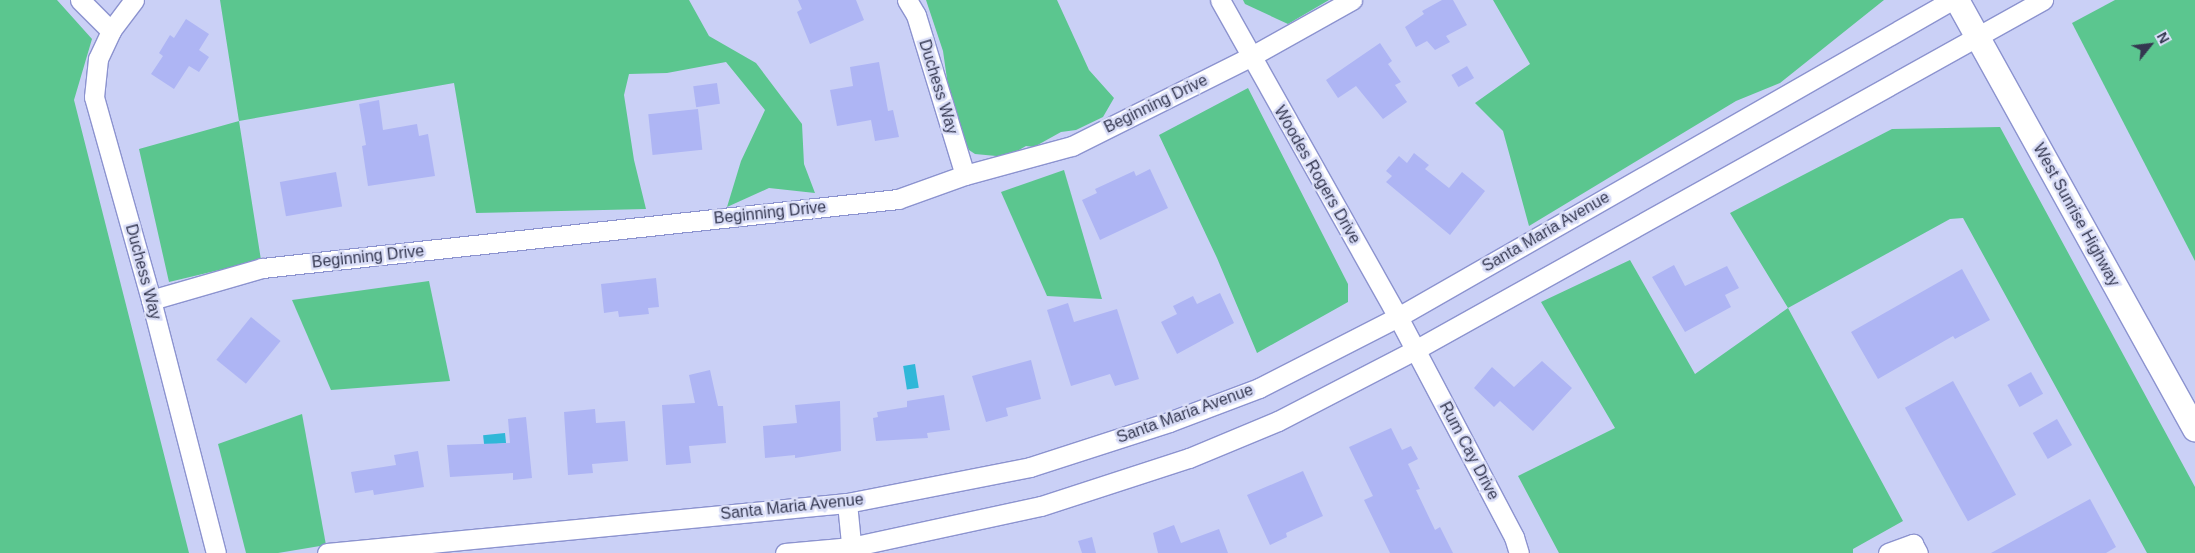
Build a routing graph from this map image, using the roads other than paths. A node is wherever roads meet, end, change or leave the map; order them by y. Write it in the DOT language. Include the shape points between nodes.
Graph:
graph roads {
  1 [pos="80,0"];
  2 [pos="134,0"];
  3 [pos="907,0"];
  4 [pos="1220,0"];
  5 [pos="1352,0"];
  6 [pos="1952,0"];
  7 [pos="1957,0"];
  8 [pos="2043,0"];
  9 [pos="111,31"];
  10 [pos="1978,38"];
  11 [pos="1250,57"];
  12 [pos="965,175"];
  13 [pos="151,300"];
  14 [pos="1398,317"];
  15 [pos="1415,350"];
  16 [pos="2195,429"];
  17 [pos="847,502"];
  18 [pos="851,550"];
  19 [pos="216,553"];
  20 [pos="327,553"];
  21 [pos="785,553"];
  22 [pos="1519,553"];
  23 [pos="1888,553"];
  24 [pos="1918,553"];
  1 -- 9 [label="street"];
  2 -- 9 [label="street, Duchess Way"];
  3 -- 12 [label="street, Duchess Way" via="916,15"];
  4 -- 11 [label="street, Woodes Rogers Drive"];
  5 -- 11 [label="street, Beginning Drive"];
  6 -- 14 [label="street, Santa Maria Avenue"];
  7 -- 10 [label="main road, West Sunrise Highway"];
  8 -- 10 [label="street"];
  9 -- 13 [label="street, Duchess Way" via="98,59 94,97"];
  10 -- 15 [label="street"];
  10 -- 16 [label="main road, West Sunrise Highway"];
  11 -- 12 [label="street, Beginning Drive" via="1072,146"];
  11 -- 14 [label="street, Woodes Rogers Drive"];
  12 -- 13 [label="street, Beginning Drive" via="898,199 262,268"];
  13 -- 19 [label="street, Duchess Way"];
  14 -- 15 [label="street, Woodes Rogers Drive"];
  14 -- 17 [label="street, Santa Maria Avenue" via="1259,388 1169,422 1030,467"];
  15 -- 18 [label="street" via="1278,421 1189,458 1041,506"];
  15 -- 22 [label="street, Rum Cay Drive" via="1514,537"];
  17 -- 18 [label="street"];
  17 -- 20 [label="street, Santa Maria Avenue"];
  18 -- 21 [label="street"];
  23 -- 24 [label="street" via="1913,544"];
}
